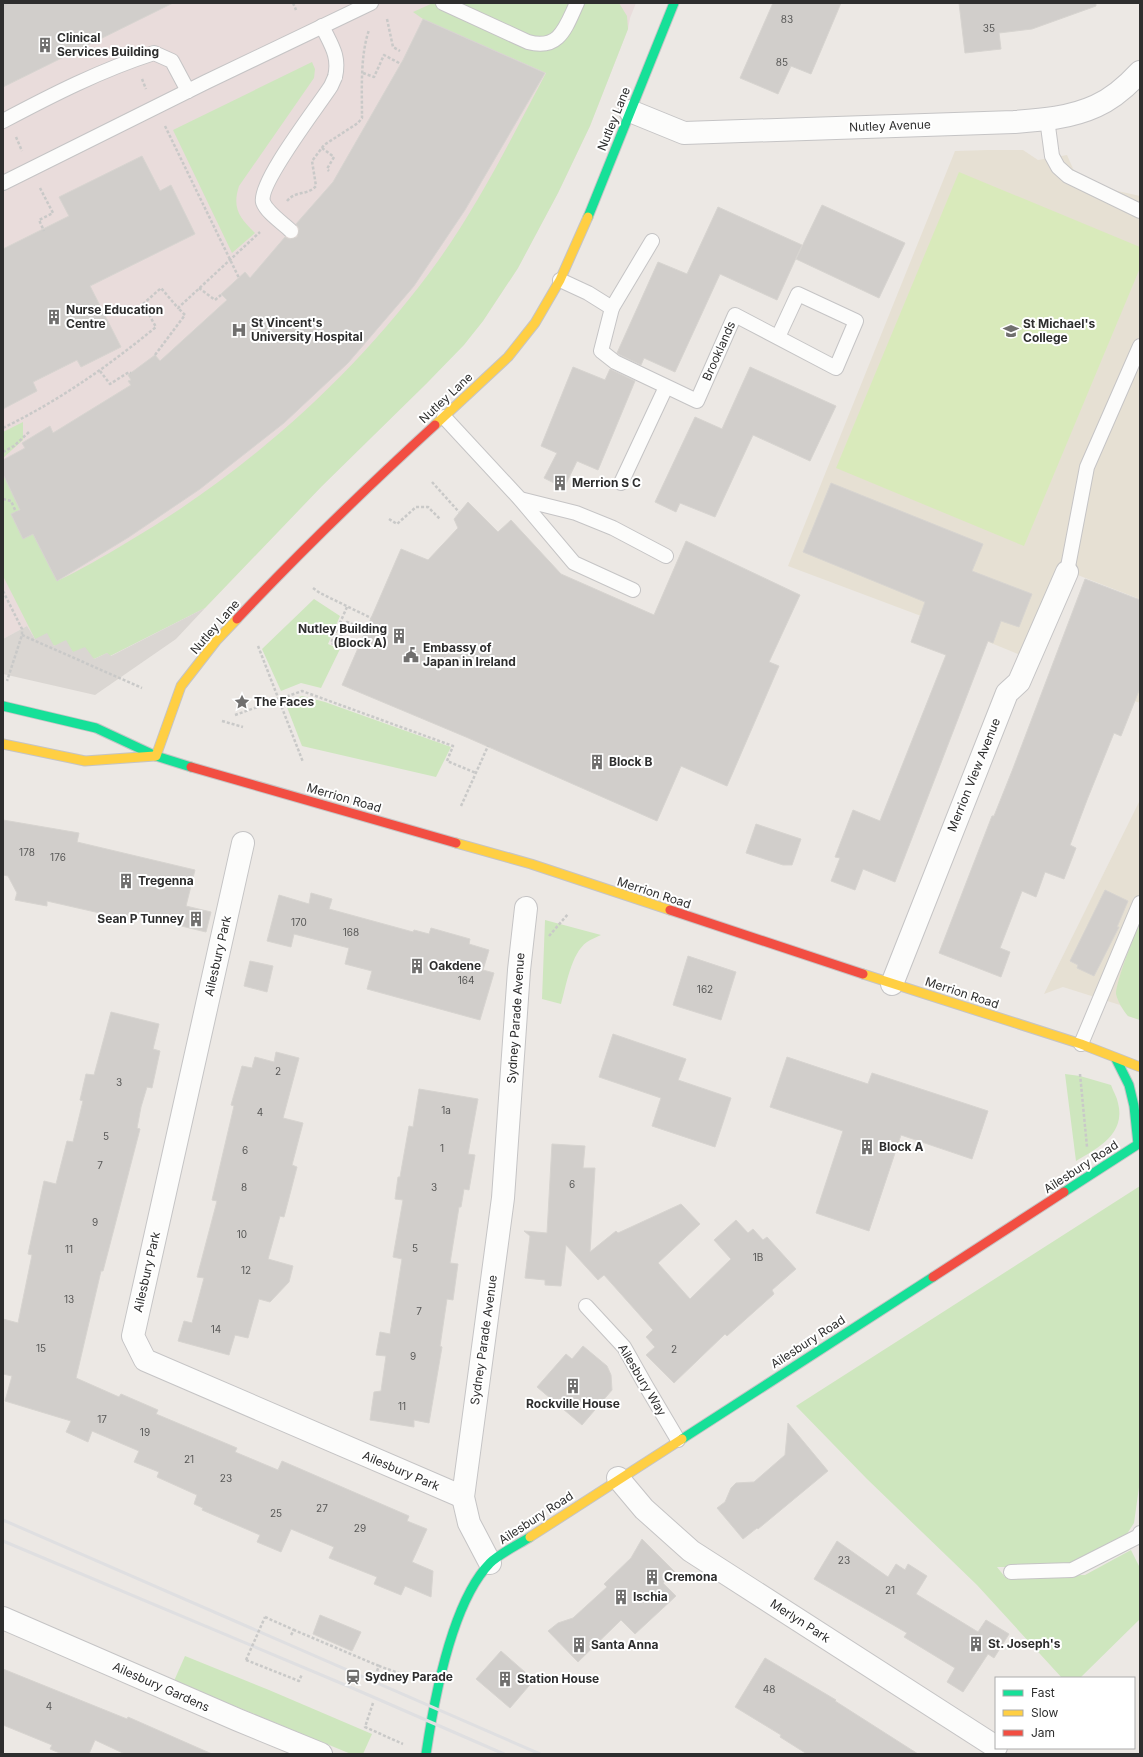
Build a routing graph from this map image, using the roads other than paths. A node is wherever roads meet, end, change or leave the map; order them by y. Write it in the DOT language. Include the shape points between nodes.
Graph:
graph roads {
  1 [pos="372,3"];
  2 [pos="443,3"];
  3 [pos="577,3"];
  4 [pos="674,3"];
  5 [pos="322,26"];
  6 [pos="1140,72"];
  7 [pos="188,91"];
  8 [pos="630,111"];
  9 [pos="1047,119"];
  10 [pos="3,121"];
  11 [pos="3,183"];
  12 [pos="1140,211"];
  13 [pos="291,231"];
  14 [pos="652,241"];
  15 [pos="560,280"];
  16 [pos="612,308"];
  17 [pos="778,338"];
  18 [pos="1140,346"];
  19 [pos="666,387"];
  20 [pos="444,417"];
  21 [pos="621,483"];
  22 [pos="520,500"];
  23 [pos="666,556"];
  24 [pos="1067,572"];
  25 [pos="633,590"];
  26 [pos="3,706"];
  27 [pos="3,744"];
  28 [pos="156,756"];
  29 [pos="243,843"];
  30 [pos="1140,903"];
  31 [pos="526,908"];
  32 [pos="892,984"];
  33 [pos="1081,1044"];
  34 [pos="1116,1059"];
  35 [pos="1140,1067"];
  36 [pos="1139,1144"];
  37 [pos="586,1306"];
  38 [pos="678,1440"];
  39 [pos="618,1478"];
  40 [pos="463,1498"];
  41 [pos="1140,1533"];
  42 [pos="490,1563"];
  43 [pos="1011,1572"];
  44 [pos="3,1618"];
  45 [pos="995,1747"];
  46 [pos="321,1754"];
  47 [pos="426,1754"];
  1 -- 5 [label="lane"];
  2 -- 3 [label="lane" via="528,42 538,44 549,43 558,38 565,30"];
  4 -- 8 [label="street, Nutley Lane"];
  5 -- 7 [label="lane"];
  5 -- 13 [label="lane, bridge" via="336,55 338,66 335,77 281,158 263,193 263,202 269,211"];
  6 -- 9 [label="street, Nutley Avenue" via="1112,97 1097,106"];
  7 -- 10 [label="lane" via="172,61 154,53 43,100"];
  7 -- 11 [label="lane"];
  8 -- 9 [label="street, Nutley Avenue" via="684,133 998,123"];
  8 -- 15 [label="street, Nutley Lane" via="581,236"];
  9 -- 12 [label="lane" via="1052,156 1058,167 1068,176"];
  14 -- 16 [label="lane"];
  15 -- 16 [label="lane"];
  15 -- 20 [label="street, Nutley Lane" via="535,323 508,357"];
  16 -- 19 [label="lane, Brooklands" via="601,351 615,362"];
  17 -- 17 [label="lane, Brooklands" via="798,294 856,321 836,368"];
  17 -- 19 [label="lane, Brooklands" via="735,315 696,401"];
  18 -- 24 [label="lane" via="1087,467"];
  19 -- 21 [label="lane"];
  20 -- 22 [label="lane"];
  20 -- 28 [label="street, Nutley Lane" via="302,550 216,641 181,686"];
  22 -- 23 [label="lane" via="576,513 613,528"];
  22 -- 25 [label="lane" via="574,563"];
  24 -- 32 [label="street, Merrion View Avenue" via="1019,682 1007,693"];
  26 -- 28 [label="street, Merrion Road" via="96,728"];
  27 -- 28 [label="street, Merrion Road" via="85,762"];
  28 -- 32 [label="street, Merrion Road" via="531,864"];
  29 -- 40 [label="street, Ailesbury Park" via="133,1336 145,1360"];
  30 -- 33 [label="lane"];
  31 -- 40 [label="street, Sydney Parade Avenue" via="519,970 503,1198"];
  32 -- 33 [label="street, Merrion Road"];
  33 -- 34 [label="street, Merrion Road"];
  34 -- 35 [label="street, Merrion Road"];
  34 -- 36 [label="street" via="1129,1085"];
  36 -- 38 [label="street, Ailesbury Road"];
  37 -- 38 [label="lane, Ailesbury Way" via="624,1347"];
  38 -- 39 [label="street, Ailesbury Road"];
  39 -- 42 [label="street, Ailesbury Road"];
  39 -- 45 [label="street, Merlyn Park" via="644,1509 691,1551"];
  40 -- 42 [label="street, Sydney Parade Avenue" via="469,1523"];
  41 -- 43 [label="lane" via="1119,1547 1072,1570"];
  42 -- 47 [label="street" via="472,1588 454,1627 432,1706"];
  44 -- 46 [label="street, Ailesbury Gardens"];
}
